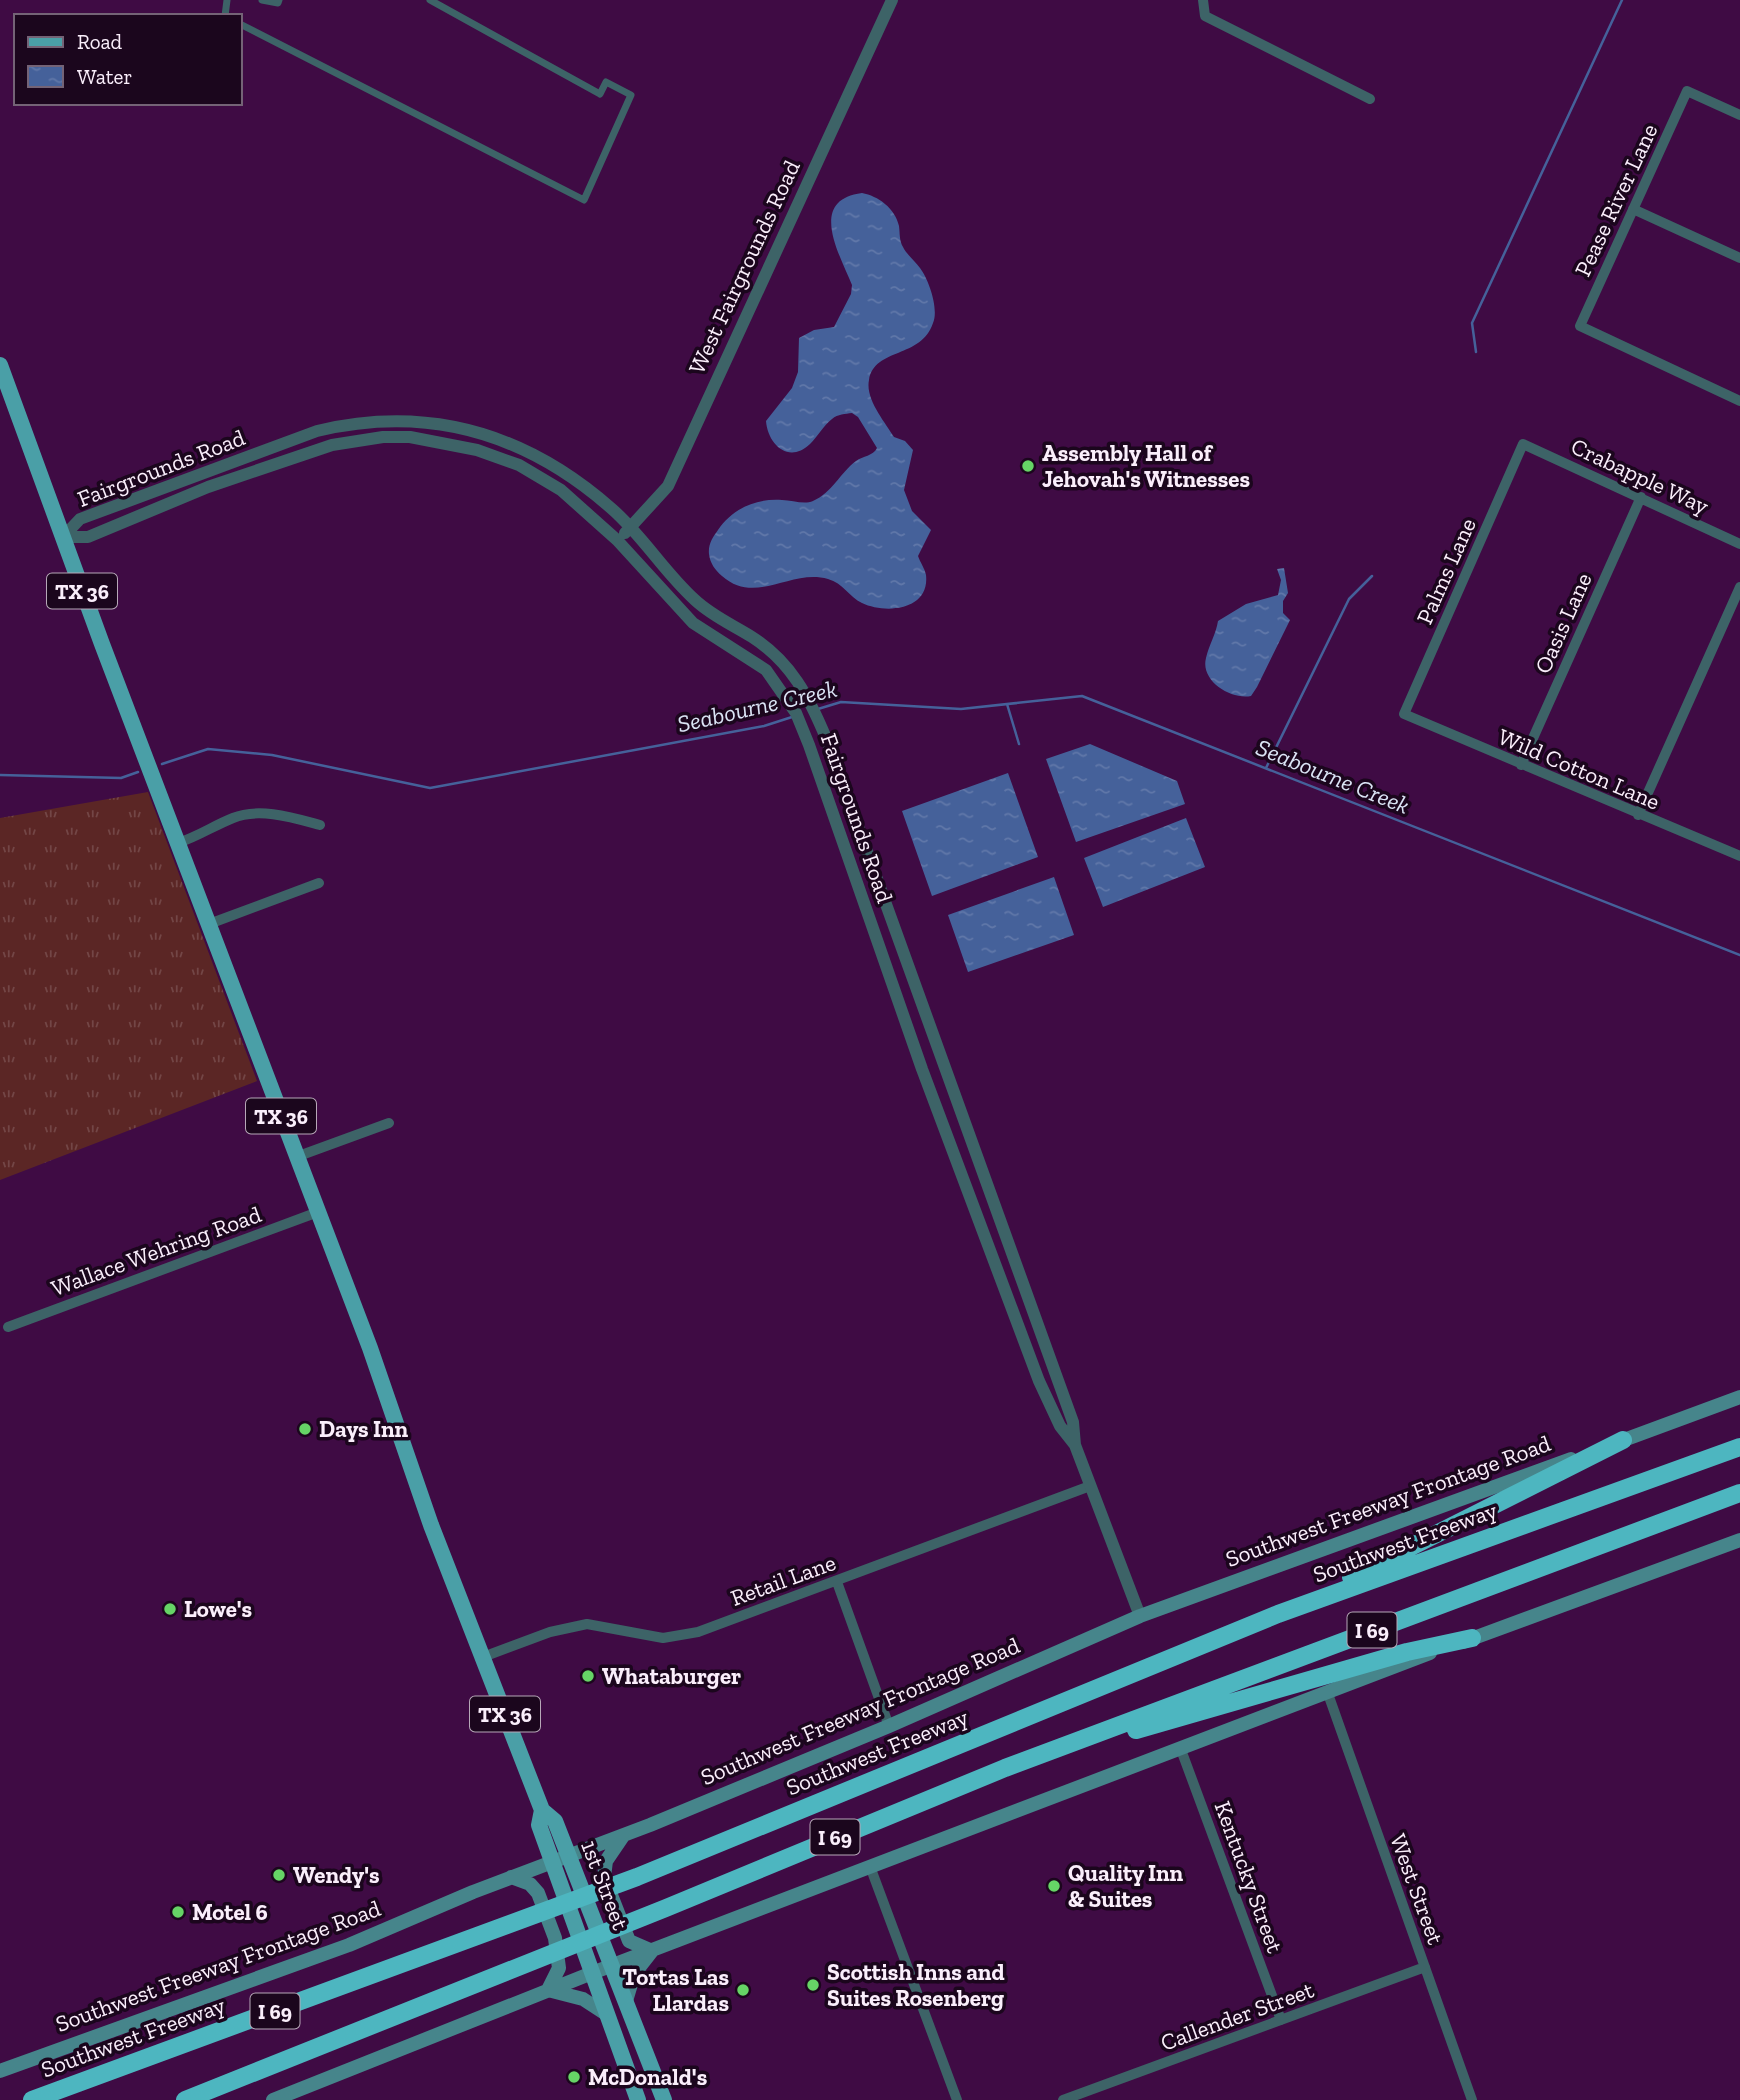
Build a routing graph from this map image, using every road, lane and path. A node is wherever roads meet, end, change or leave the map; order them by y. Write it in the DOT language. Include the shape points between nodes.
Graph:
graph roads {
  1 [pos="262,0"];
  2 [pos="279,0"];
  3 [pos="430,0"];
  4 [pos="892,0"];
  5 [pos="1203,0"];
  6 [pos="242,25"];
  7 [pos="1370,99"];
  8 [pos="1740,115"];
  9 [pos="1633,209"];
  10 [pos="1740,258"];
  11 [pos="0,365"];
  12 [pos="1740,401"];
  13 [pos="1523,444"];
  14 [pos="1641,497"];
  15 [pos="630,528"];
  16 [pos="63,537"];
  17 [pos="617,540"];
  18 [pos="1740,544"];
  19 [pos="1740,587"];
  20 [pos="1404,714"];
  21 [pos="1521,765"];
  22 [pos="1637,815"];
  23 [pos="320,824"];
  24 [pos="178,843"];
  25 [pos="1740,856"];
  26 [pos="319,883"];
  27 [pos="209,924"];
  28 [pos="389,1123"];
  29 [pos="296,1157"];
  30 [pos="317,1212"];
  31 [pos="8,1327"];
  32 [pos="1740,1397"];
  33 [pos="1623,1440"];
  34 [pos="1075,1445"];
  35 [pos="1740,1447"];
  36 [pos="1090,1486"];
  37 [pos="1740,1493"];
  38 [pos="1740,1540"];
  39 [pos="836,1581"];
  40 [pos="1278,1614"];
  41 [pos="1140,1616"];
  42 [pos="1472,1638"];
  43 [pos="483,1657"];
  44 [pos="1326,1691"];
  45 [pos="889,1726"];
  46 [pos="1180,1746"];
  47 [pos="1005,1768"];
  48 [pos="542,1810"];
  49 [pos="623,1835"];
  50 [pos="569,1856"];
  51 [pos="551,1862"];
  52 [pos="872,1869"];
  53 [pos="511,1877"];
  54 [pos="652,1951"];
  55 [pos="612,1966"];
  56 [pos="1424,1967"];
  57 [pos="592,1973"];
  58 [pos="548,1990"];
  59 [pos="626,2001"];
  60 [pos="606,2014"];
  61 [pos="1281,2021"];
  62 [pos="0,2071"];
  63 [pos="32,2100"];
  64 [pos="185,2100"];
  65 [pos="273,2100"];
  66 [pos="638,2100"];
  67 [pos="664,2100"];
  68 [pos="957,2100"];
  69 [pos="1063,2100"];
  70 [pos="1472,2100"];
  1 -- 2 [label="street" via="278,4"];
  3 -- 6 [label="street" via="600,94 606,82 631,95 584,200"];
  4 -- 15 [label="street, West Fairgrounds Road" via="668,486"];
  5 -- 7 [label="street" via="1205,16"];
  8 -- 9 [label="street, Pease River Lane" via="1688,91"];
  9 -- 10 [label="street"];
  9 -- 12 [label="street, Pease River Lane" via="1580,326"];
  11 -- 16 [label="main road, TX 36"];
  13 -- 14 [label="street, Crabapple Way"];
  13 -- 20 [label="street, Palms Lane"];
  14 -- 18 [label="street, Crabapple Way"];
  14 -- 21 [label="street, Oasis Lane"];
  15 -- 16 [label="street, Fairgrounds Road" via="554,464 523,448 436,422 390,421 317,431 215,467 80,519"];
  15 -- 17 [label="street, West Fairgrounds Road"];
  15 -- 34 [label="street, Fairgrounds Road" via="697,602 778,656 797,679 826,738 1073,1422"];
  16 -- 17 [label="street, Fairgrounds Road" via="88,537 267,466 332,445 383,436 458,445 519,465 561,490"];
  16 -- 24 [label="main road, TX 36"];
  17 -- 34 [label="street, Fairgrounds Road" via="694,623 744,653 782,689 809,745 922,1069 1039,1381 1060,1426"];
  19 -- 22 [label="street"];
  20 -- 21 [label="street, Wild Cotton Lane"];
  21 -- 22 [label="street, Wild Cotton Lane"];
  22 -- 25 [label="street, Wild Cotton Lane"];
  23 -- 24 [label="street" via="252,814 234,817 204,835"];
  24 -- 27 [label="main road, TX 36"];
  26 -- 27 [label="street"];
  27 -- 29 [label="main road, TX 36"];
  28 -- 29 [label="street"];
  29 -- 30 [label="main road, TX 36"];
  30 -- 31 [label="street, Wallace Wehring Road"];
  30 -- 43 [label="main road, 1st Street / TX 36"];
  32 -- 33 [label="main road, Southwest Freeway Frontage Road"];
  33 -- 40 [label="highway"];
  33 -- 41 [label="main road, Southwest Freeway Frontage Road"];
  34 -- 36 [label="street, Fairgrounds Road"];
  35 -- 40 [label="highway, Southwest Freeway / I 69"];
  36 -- 39 [label="street, Retail Lane"];
  36 -- 41 [label="street, Fairgrounds Road"];
  37 -- 47 [label="highway, I 69"];
  38 -- 42 [label="main road"];
  39 -- 43 [label="street, Retail Lane" via="678,1636 645,1637 587,1624 550,1632"];
  39 -- 45 [label="street"];
  40 -- 63 [label="highway, Southwest Freeway / I 69" via="637,1877"];
  41 -- 45 [label="main road, Southwest Freeway Frontage Road"];
  42 -- 44 [label="main road"];
  42 -- 47 [label="highway" via="1407,1652"];
  43 -- 48 [label="main road, 1st Street / TX 36"];
  44 -- 46 [label="main road"];
  44 -- 56 [label="street, West Street"];
  45 -- 49 [label="main road, Southwest Freeway Frontage Road"];
  46 -- 52 [label="main road"];
  46 -- 61 [label="street, Kentucky Street"];
  47 -- 64 [label="highway, I 69"];
  48 -- 50 [label="main road, 1st Street / TX 36" via="555,1821"];
  48 -- 51 [label="main road, 1st Street / TX 36" via="539,1825"];
  49 -- 50 [label="main road, Southwest Freeway Frontage Road"];
  49 -- 54 [label="main road" via="606,1861 604,1877 629,1941"];
  50 -- 51 [label="main road, Southwest Freeway Frontage Road"];
  50 -- 55 [label="main road, 1st Street / TX 36"];
  51 -- 53 [label="main road, Southwest Freeway Frontage Road"];
  51 -- 57 [label="main road, 1st Street / TX 36"];
  52 -- 54 [label="main road"];
  52 -- 68 [label="street"];
  53 -- 58 [label="main road" via="530,1884 538,1893 555,1938 559,1968"];
  53 -- 62 [label="main road, Southwest Freeway Frontage Road" via="349,1945"];
  54 -- 55 [label="main road"];
  54 -- 59 [label="main road" via="634,1974"];
  55 -- 57 [label="main road"];
  55 -- 59 [label="main road, 1st Street / TX 36"];
  56 -- 61 [label="street, Callender Street"];
  56 -- 70 [label="street, West Street"];
  57 -- 58 [label="main road"];
  57 -- 60 [label="main road, 1st Street / TX 36"];
  58 -- 60 [label="main road" via="583,1999"];
  58 -- 65 [label="main road"];
  59 -- 67 [label="main road, 1st Street / TX 36"];
  60 -- 66 [label="main road, 1st Street / TX 36"];
  61 -- 69 [label="street, Callender Street"];
}
